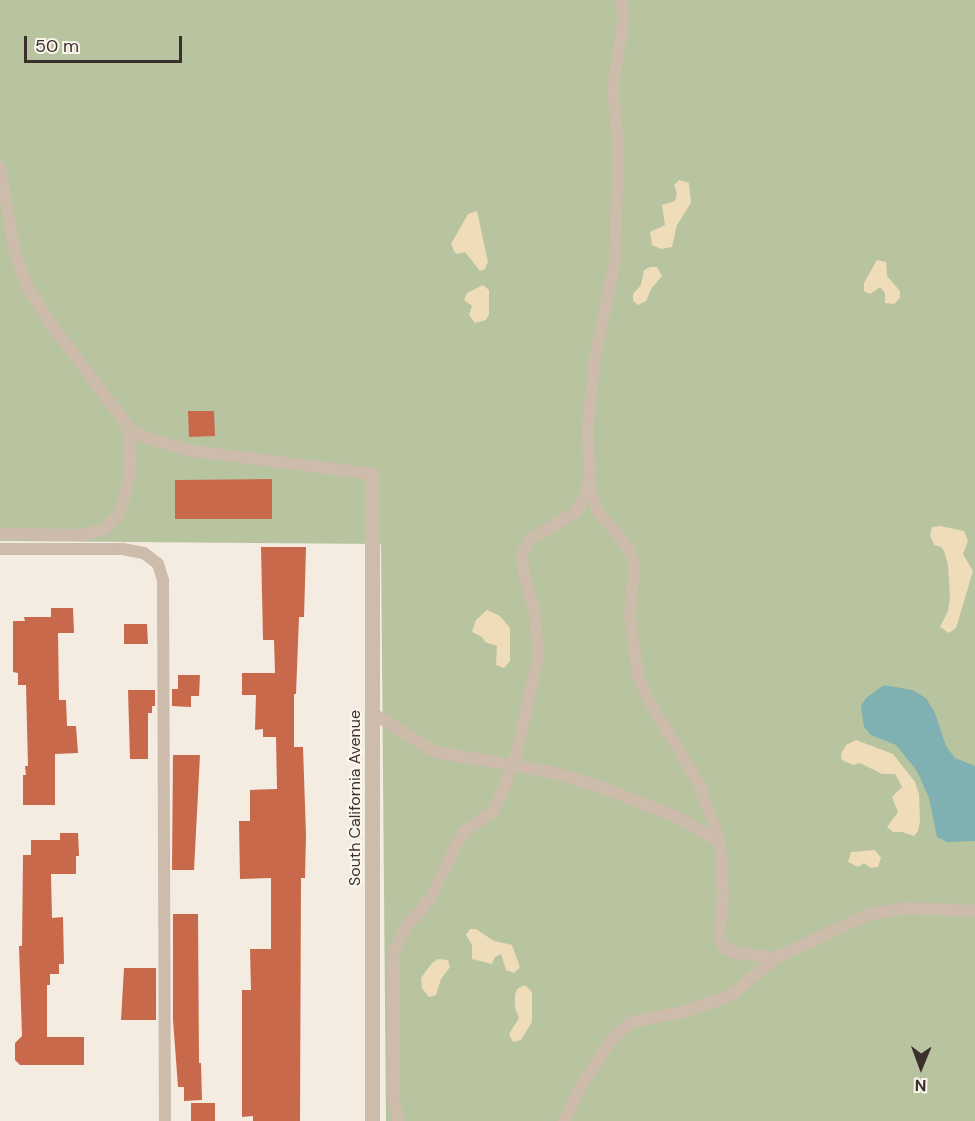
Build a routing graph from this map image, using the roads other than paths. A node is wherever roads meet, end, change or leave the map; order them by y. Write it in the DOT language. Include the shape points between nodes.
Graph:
graph roads {
  1 [pos="622,0"];
  2 [pos="0,167"];
  3 [pos="128,428"];
  4 [pos="372,474"];
  5 [pos="589,483"];
  6 [pos="0,534"];
  7 [pos="0,549"];
  8 [pos="374,714"];
  9 [pos="513,765"];
  10 [pos="720,842"];
  11 [pos="975,911"];
  12 [pos="775,958"];
  13 [pos="165,1121"];
  14 [pos="372,1121"];
  15 [pos="398,1121"];
  16 [pos="564,1121"];
  1 -- 5 [label="lane" via="623,22 614,87 618,146 615,262 595,356 588,425"];
  2 -- 3 [label="lane" via="15,253 26,284"];
  3 -- 4 [label="lane" via="187,450"];
  3 -- 6 [label="lane" via="126,491 110,525 82,536"];
  4 -- 8 [label="street, South California Avenue"];
  5 -- 9 [label="lane" via="575,513 530,539 522,553 535,612 538,658"];
  5 -- 10 [label="lane" via="597,510 629,549 634,565 630,616 638,676 699,784"];
  7 -- 13 [label="lane" via="123,549 144,553 158,564 163,580"];
  8 -- 9 [label="lane" via="435,752"];
  8 -- 14 [label="street, South California Avenue"];
  9 -- 10 [label="lane" via="551,772 636,799"];
  9 -- 15 [label="lane" via="492,812 465,831 431,897 407,926 394,951 394,1100"];
  10 -- 12 [label="lane" via="723,897 719,938 732,952"];
  11 -- 12 [label="lane" via="906,908 868,914"];
  12 -- 16 [label="lane" via="734,993 683,1012 639,1019 622,1029 584,1081"];
}
